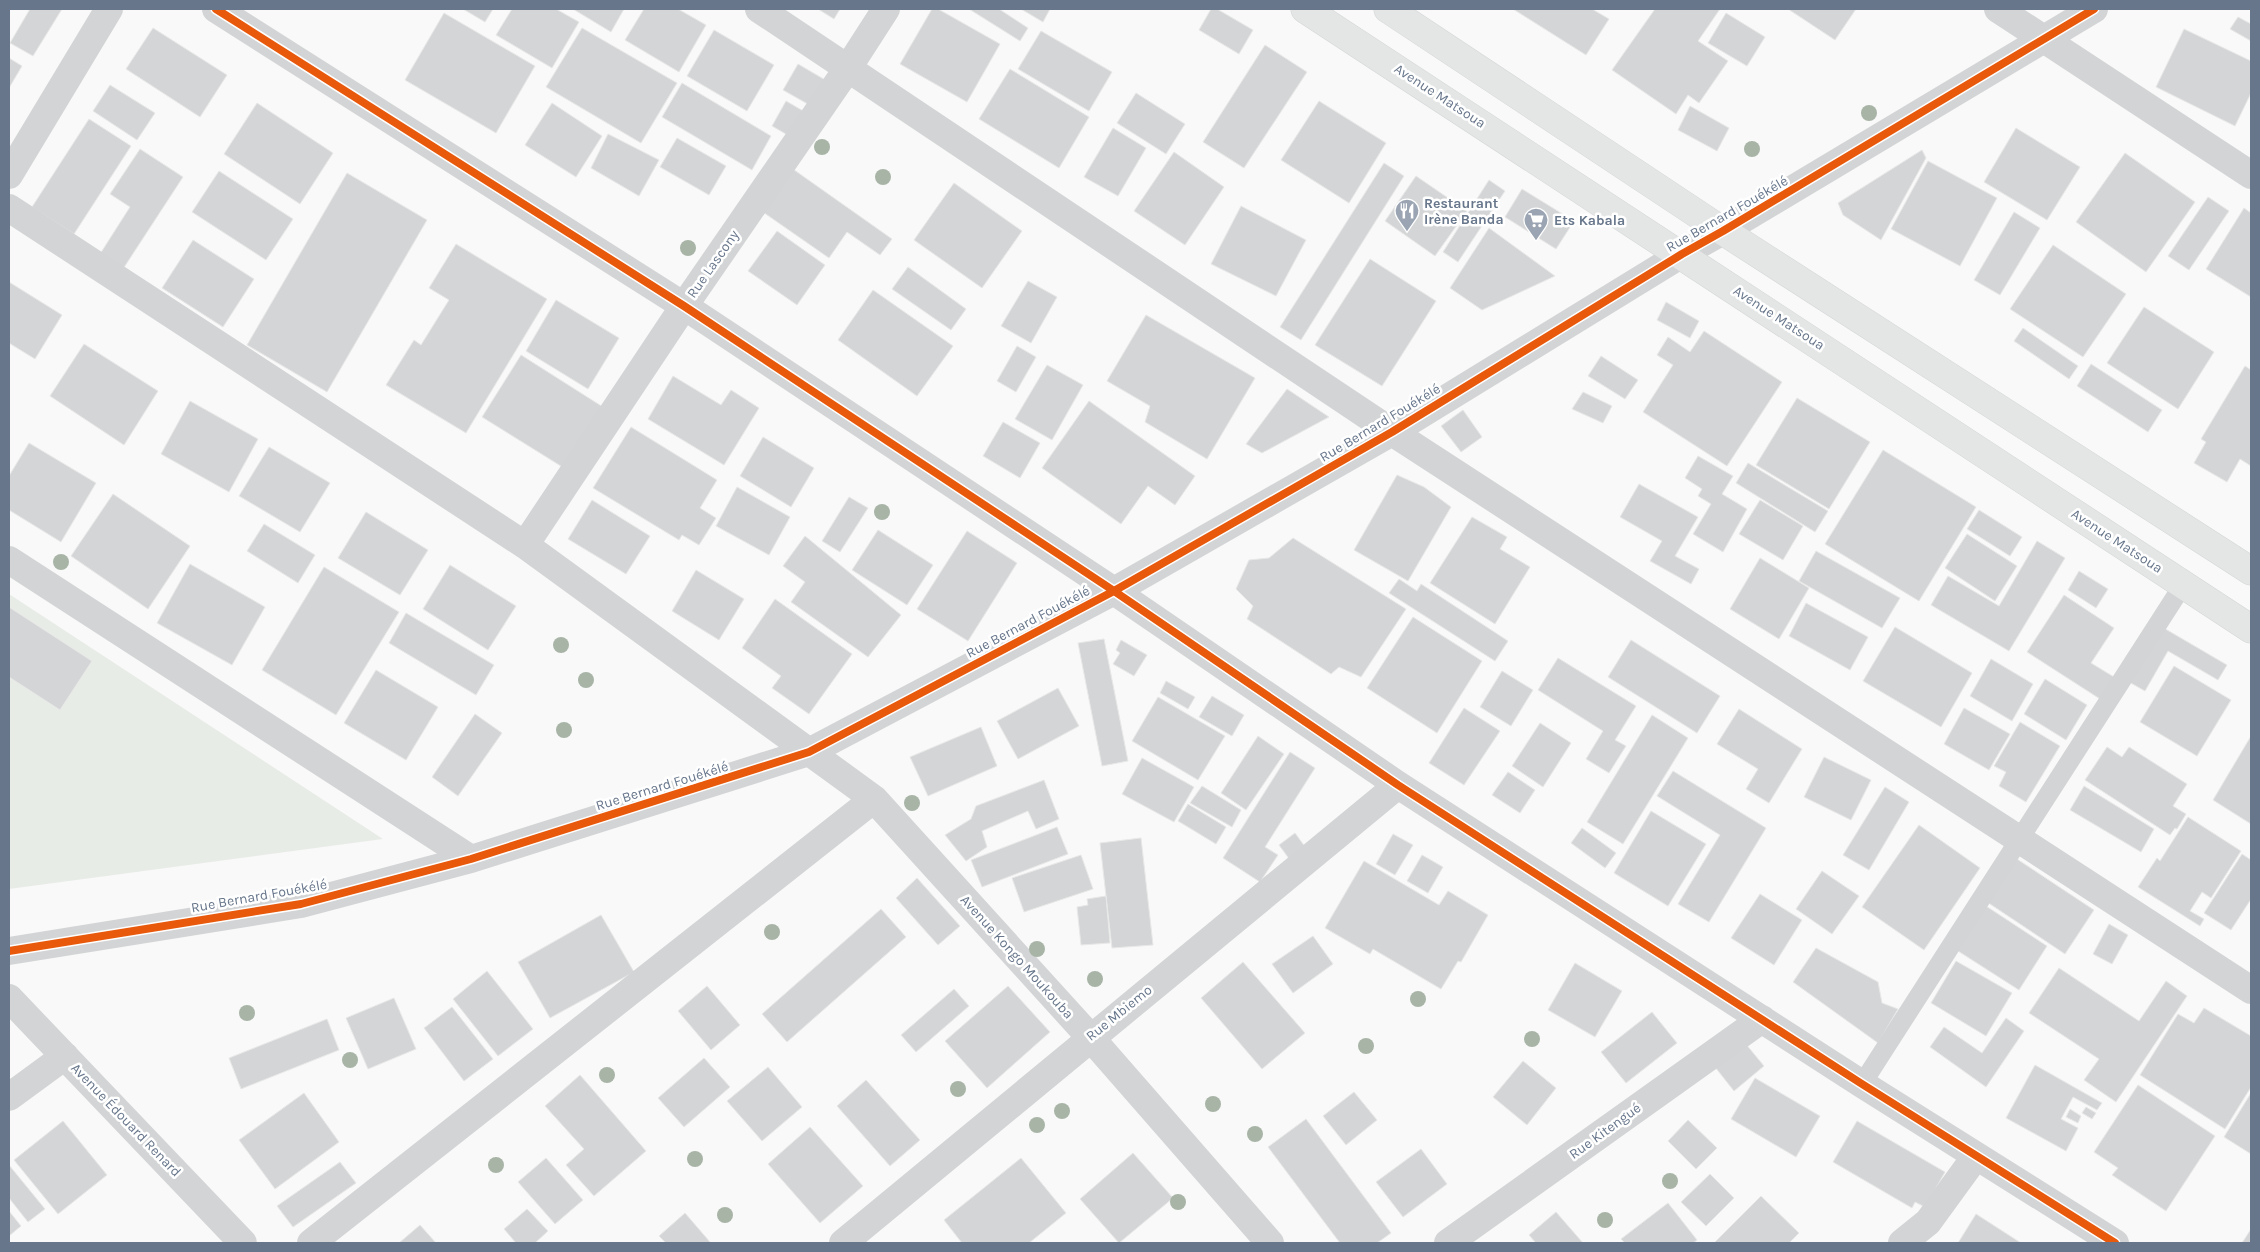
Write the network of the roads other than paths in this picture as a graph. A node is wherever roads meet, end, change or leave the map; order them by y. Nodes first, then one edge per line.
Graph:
1 (110, 9) edge
2 (216, 9) edge
3 (759, 9) edge
4 (886, 9) edge
5 (1305, 9) edge
6 (1388, 9) edge
7 (1998, 9) edge
8 (2094, 9) edge
9 (2045, 39) junction
10 (848, 68) junction
11 (9, 175) edge
12 (2251, 175) edge
13 (9, 208) edge
14 (1723, 231) junction
15 (1682, 254) junction
16 (684, 306) junction
17 (1392, 432) junction
18 (525, 545) junction
19 (9, 560) edge
20 (2251, 571) edge
21 (2183, 585) junction
22 (1114, 591) junction
23 (2251, 629) edge
24 (809, 752) junction
25 (1398, 785) junction
26 (874, 799) junction
27 (2019, 838) junction
28 (471, 859) junction
29 (9, 951) edge
30 (2251, 990) edge
31 (9, 998) edge
32 (1762, 1019) junction
33 (1090, 1037) junction
34 (65, 1056) junction
35 (1862, 1084) junction
36 (9, 1097) edge
37 (1976, 1156) junction
38 (243, 1243) edge
39 (311, 1243) edge
40 (842, 1243) edge
41 (1270, 1243) edge
42 (1448, 1243) edge
43 (1902, 1243) edge
44 (2115, 1243) edge

1 - 11 street
2 - 16 street
3 - 10 street
4 - 10 street, Rue Lascony
5 - 15 street, Avenue Matsoua
6 - 14 street
7 - 9 street
8 - 9 street, Rue Bernard Fouékélé
9 - 12 street
9 - 14 street, Rue Bernard Fouékélé
10 - 16 street, Rue Lascony
10 - 17 street
13 - 18 street, Avenue Kongo Moukouba
14 - 15 street, Rue Bernard Fouékélé
14 - 20 street
15 - 17 street, Rue Bernard Fouékélé
15 - 21 street, Avenue Matsoua
16 - 18 street, Rue Lascony
16 - 22 street
17 - 22 street, Rue Bernard Fouékélé
17 - 27 street
18 - 24 street, Avenue Kongo Moukouba
19 - 28 street
21 - 23 street, Avenue Matsoua
21 - 27 lane
22 - 24 street, Rue Bernard Fouékélé
22 - 25 street
24 - 26 street, Avenue Kongo Moukouba
24 - 28 street, Rue Bernard Fouékélé
25 - 32 street
25 - 33 street, Rue Mbiemo
26 - 33 street, Avenue Kongo Moukouba
26 - 39 street
27 - 30 street
27 - 35 lane
28 - 29 street, Rue Bernard Fouékélé
31 - 34 street, Avenue Édouard Renard
32 - 35 street
32 - 42 street, Rue Kitengué
33 - 40 street, Rue Mbiemo
33 - 41 street, Avenue Kongo Moukouba
34 - 36 street
34 - 38 street, Avenue Édouard Renard
35 - 37 street
37 - 43 street
37 - 44 street

